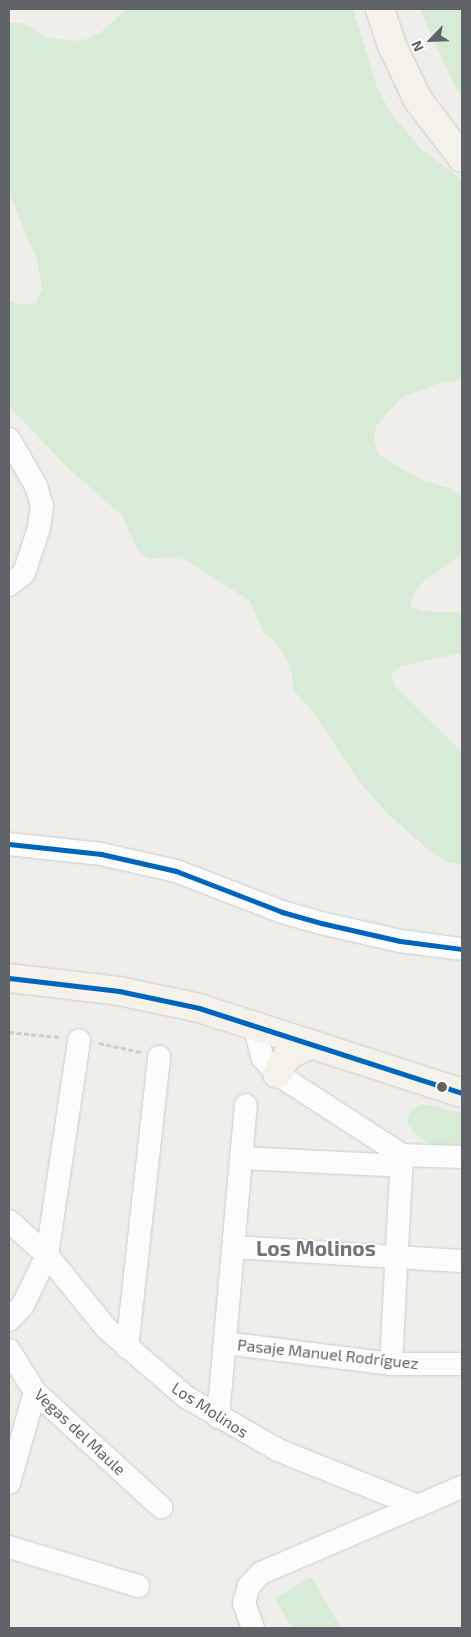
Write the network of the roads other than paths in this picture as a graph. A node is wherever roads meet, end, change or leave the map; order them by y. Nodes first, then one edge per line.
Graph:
1 (380, 9) edge
2 (462, 158) edge
3 (9, 439) edge
4 (16, 458) edge
5 (9, 585) edge
6 (9, 844) edge
7 (462, 949) edge
8 (9, 978) edge
9 (255, 1028) junction
10 (79, 1040) dead end
11 (312, 1044) junction
12 (159, 1057) dead end
13 (277, 1074) junction
14 (462, 1093) edge
15 (246, 1105) dead end
16 (462, 1157) edge
17 (241, 1158) junction
18 (402, 1160) junction
19 (9, 1221) edge
20 (233, 1247) junction
21 (47, 1255) junction
22 (398, 1259) junction
23 (462, 1261) edge
24 (9, 1320) edge
25 (225, 1344) junction
26 (127, 1348) junction
27 (9, 1350) edge
28 (391, 1364) junction
29 (462, 1364) edge
30 (35, 1392) junction
31 (218, 1418) junction
32 (9, 1483) edge
33 (462, 1487) edge
34 (418, 1506) junction
35 (161, 1507) dead end
36 (9, 1546) edge
37 (138, 1586) dead end
38 (254, 1628) edge

1 - 2 main road
3 - 4 street
4 - 5 street
6 - 7 street
8 - 9 main road
9 - 11 main road
9 - 13 street
10 - 21 street
11 - 13 main road
11 - 14 main road
12 - 26 street
13 - 18 street
15 - 17 street
16 - 18 street
17 - 18 street
17 - 20 street
18 - 22 street
19 - 21 street, Los Molinos
20 - 22 street
20 - 25 street
21 - 24 street
21 - 26 street, Los Molinos
22 - 23 street
22 - 28 street
25 - 28 street, Pasaje Manuel Rodríguez
25 - 31 street
26 - 31 street, Los Molinos
27 - 30 street, Vegas del Maule
28 - 29 street, Pasaje Manuel Rodríguez
30 - 32 street
30 - 35 street, Vegas del Maule
31 - 34 street, Los Molinos
33 - 34 street
34 - 38 street
36 - 37 street

